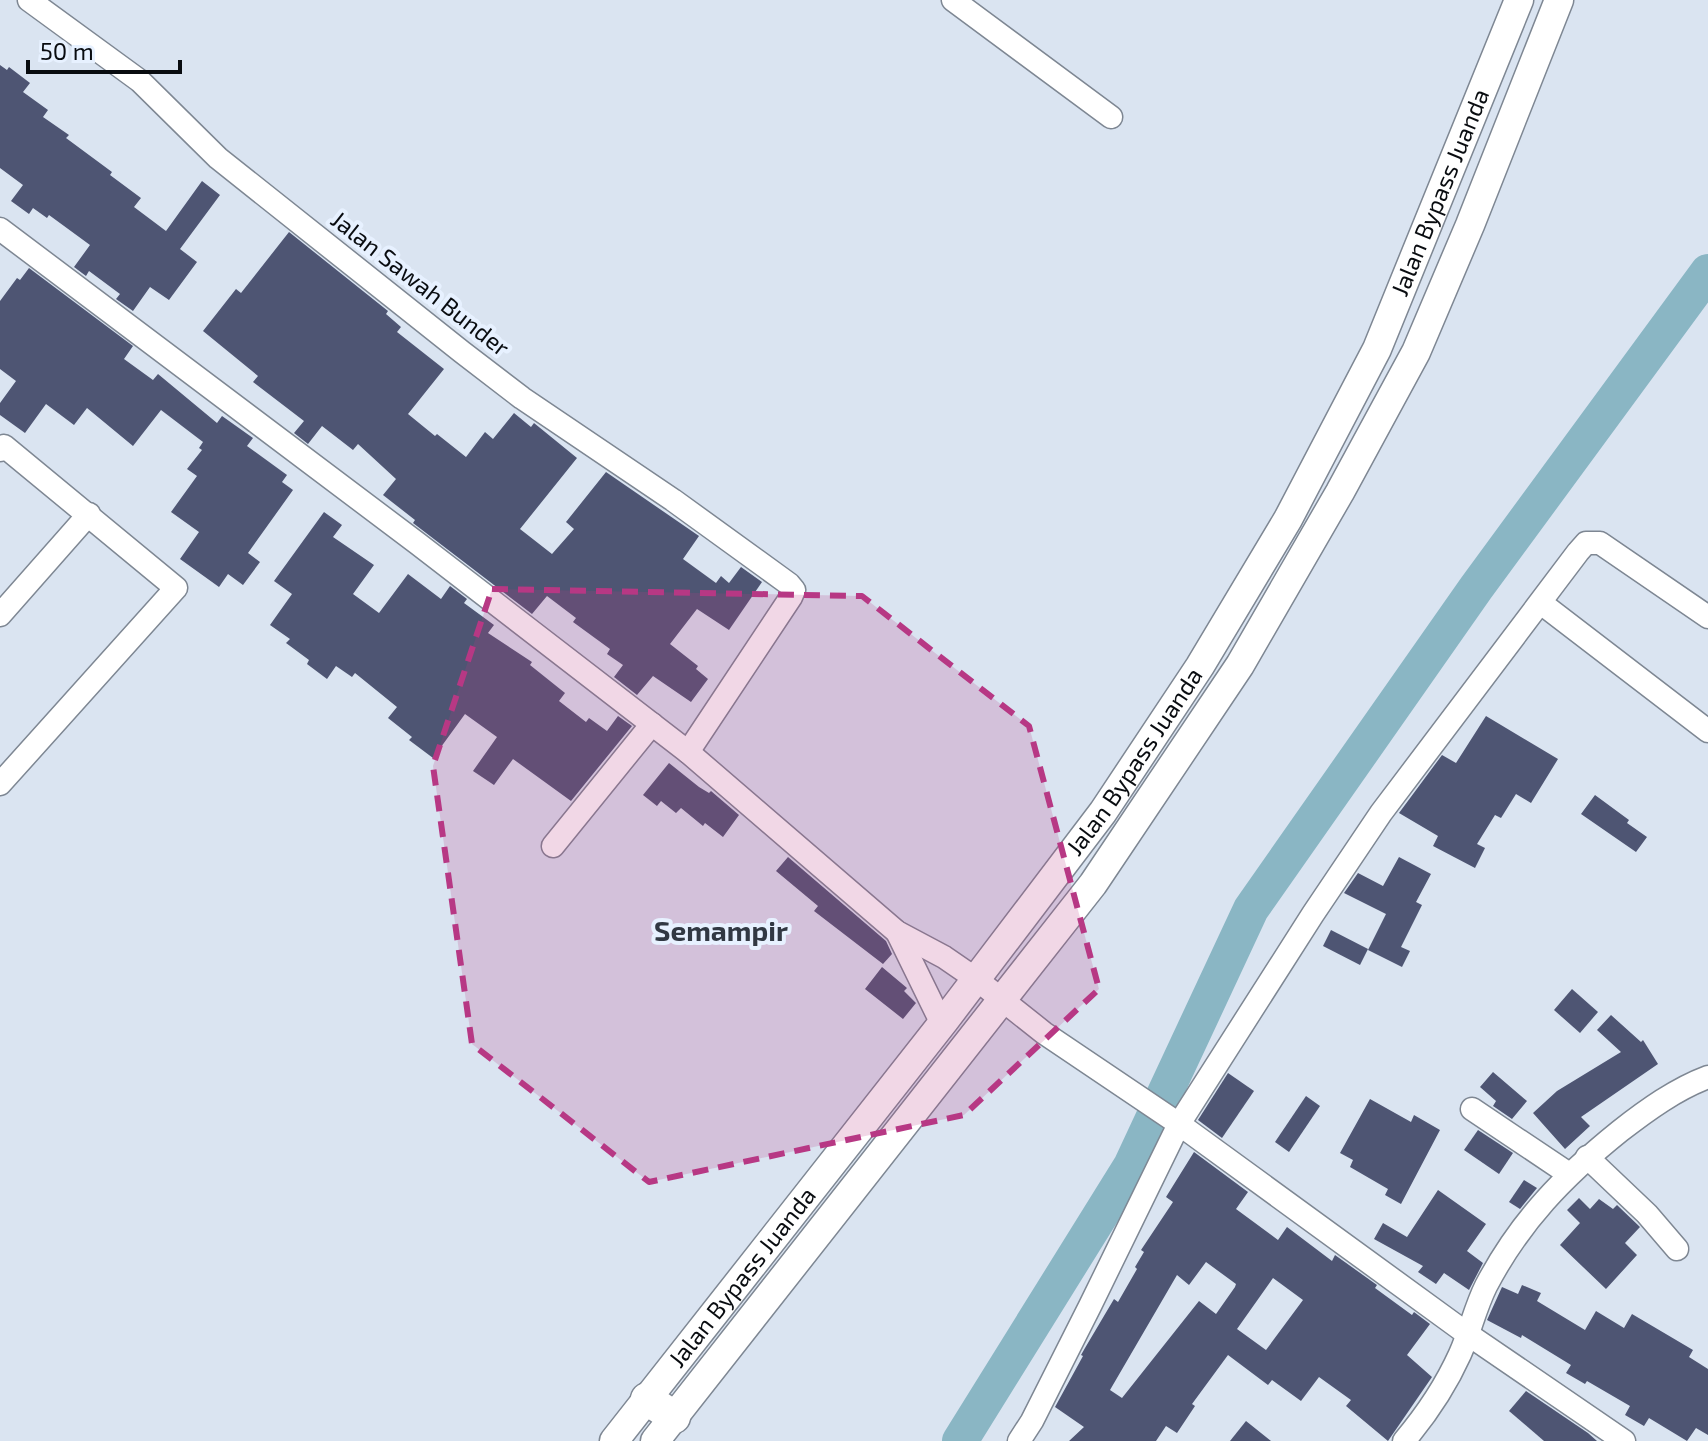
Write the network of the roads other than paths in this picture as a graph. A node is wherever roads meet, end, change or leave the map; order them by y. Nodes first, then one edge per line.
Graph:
1 (29, 0) edge
2 (953, 0) edge
3 (1519, 0) edge
4 (1559, 0) edge
5 (1111, 117) dead end
6 (3, 236) edge
7 (0, 450) edge
8 (89, 514) junction
9 (1261, 561) junction
10 (1291, 574) junction
11 (1541, 603) junction
12 (0, 615) edge
13 (1708, 617) edge
14 (652, 724) junction
15 (1708, 731) edge
16 (688, 752) junction
17 (0, 784) edge
18 (553, 846) dead end
19 (897, 932) junction
20 (976, 979) junction
21 (1002, 1002) junction
22 (942, 1024) junction
23 (1708, 1077) edge
24 (1472, 1109) dead end
25 (1175, 1121) junction
26 (1587, 1157) junction
27 (1569, 1174) junction
28 (1677, 1249) dead end
29 (1466, 1333) junction
30 (647, 1399) junction
31 (665, 1429) edge
32 (614, 1441) edge
33 (1019, 1441) edge
34 (1404, 1441) edge
35 (1624, 1441) edge

1 - 16 street, Jalan Sawah Bunder
2 - 5 street
3 - 9 main road, Jalan Bypass Juanda
4 - 10 main road, Jalan Bypass Juanda
6 - 14 street
7 - 8 street
8 - 12 street
8 - 17 street
9 - 10 main road
9 - 20 main road, Jalan Bypass Juanda
10 - 21 main road, Jalan Bypass Juanda
11 - 13 street
11 - 15 street
11 - 25 street
14 - 16 street
14 - 18 street
16 - 19 street
19 - 20 street
19 - 22 street
20 - 21 street
20 - 22 main road, Jalan Bypass Juanda
21 - 25 street
21 - 31 main road, Jalan Bypass Juanda
22 - 30 main road, Jalan Bypass Juanda
23 - 26 street
24 - 27 street
25 - 29 street
25 - 33 street
26 - 27 street
26 - 28 street
27 - 29 street
29 - 34 street
29 - 35 street
30 - 31 highway
30 - 32 main road, Jalan Bypass Juanda

